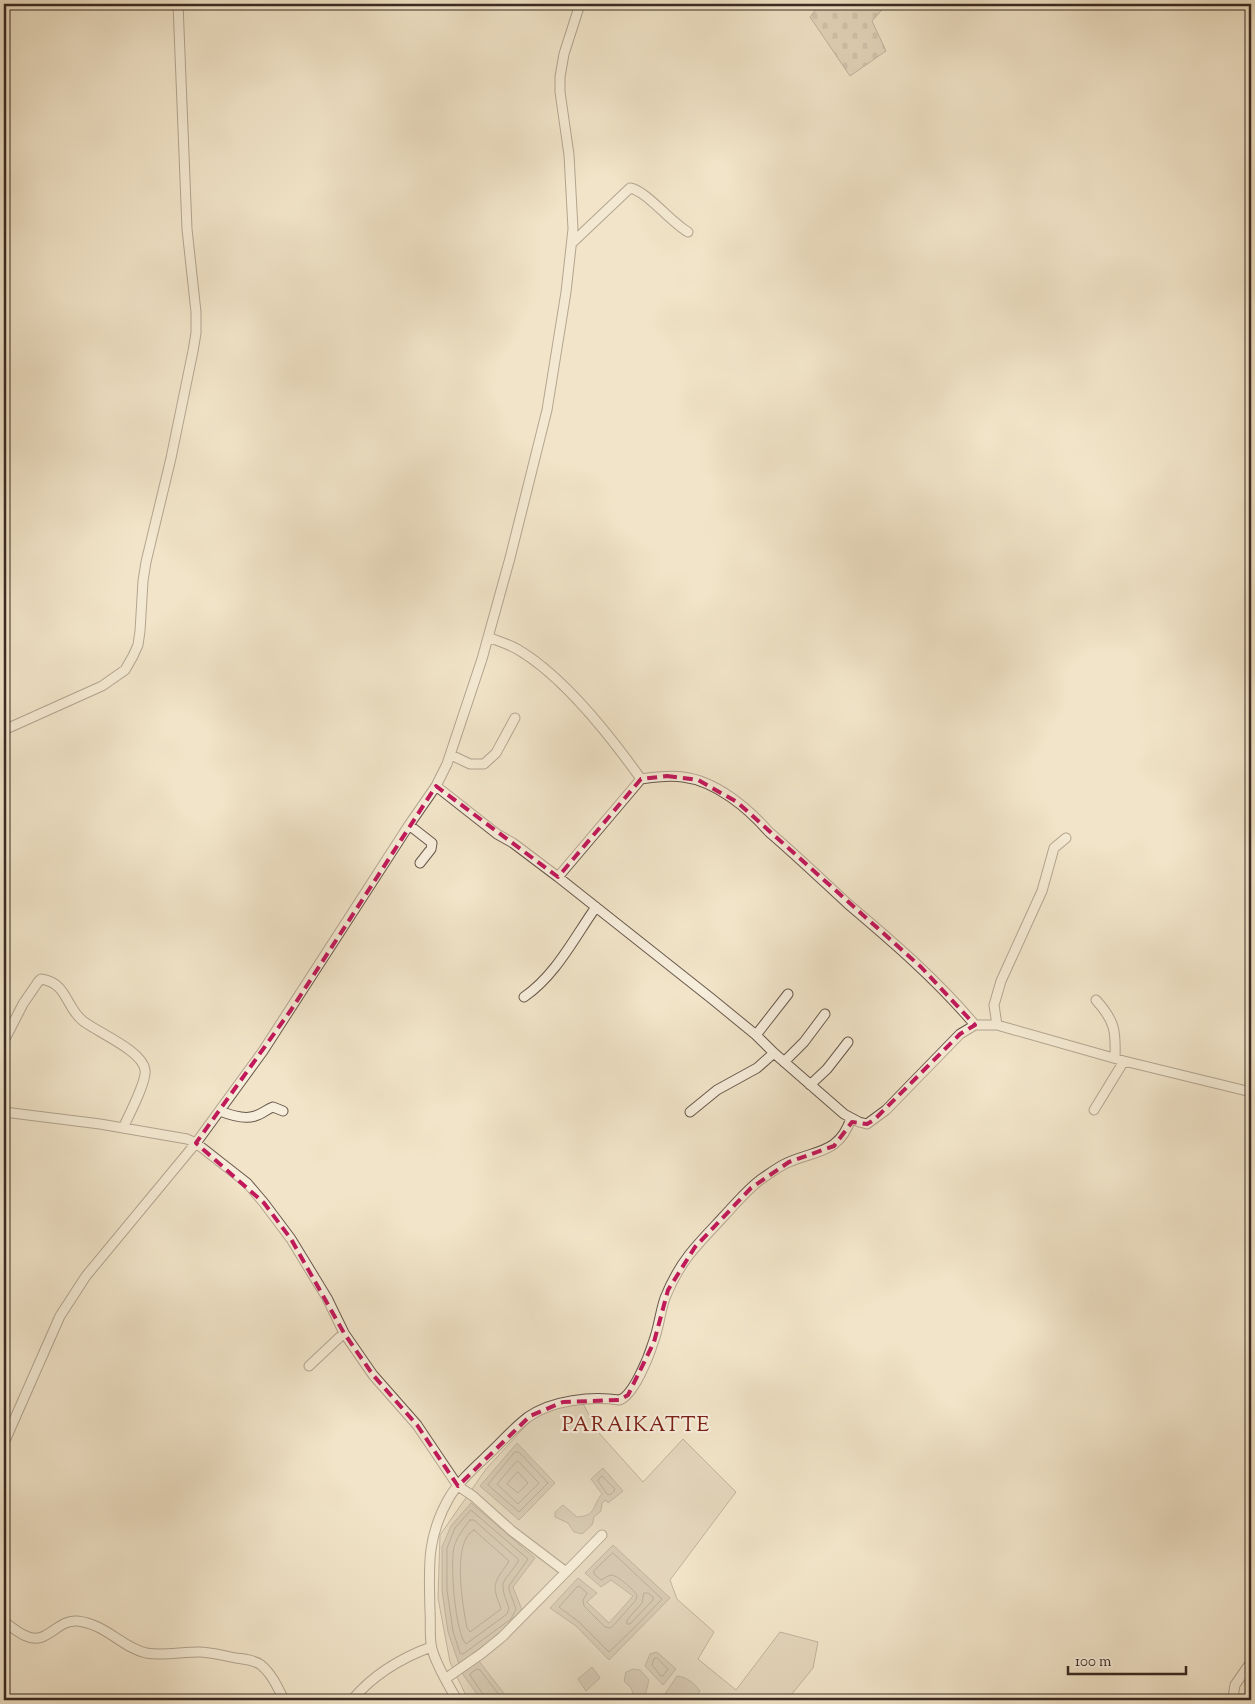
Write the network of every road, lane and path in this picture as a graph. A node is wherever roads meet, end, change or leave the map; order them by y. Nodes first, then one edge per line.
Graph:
1 (178, 4) edge
2 (580, 4) edge
3 (688, 232) dead end
4 (572, 244) junction
5 (488, 637) junction
6 (516, 718) dead end
7 (4, 730) edge
8 (451, 754) junction
9 (640, 779) junction
10 (436, 786) junction
11 (409, 825) junction
12 (1066, 838) dead end
13 (420, 862) dead end
14 (558, 877) junction
15 (596, 907) junction
16 (788, 994) dead end
17 (524, 997) dead end
18 (1096, 1000) dead end
19 (825, 1014) dead end
20 (975, 1025) junction
21 (997, 1025) junction
22 (756, 1035) junction
23 (4, 1041) edge
24 (848, 1042) dead end
25 (774, 1053) junction
26 (1115, 1058) junction
27 (1124, 1061) junction
28 (784, 1062) junction
29 (810, 1085) junction
30 (1251, 1092) edge
31 (1094, 1110) dead end
32 (220, 1111) junction
33 (283, 1111) dead end
34 (4, 1112) edge
35 (690, 1112) dead end
36 (851, 1118) junction
37 (123, 1128) junction
38 (196, 1143) junction
39 (344, 1333) junction
40 (309, 1366) dead end
41 (4, 1444) edge
42 (458, 1486) junction
43 (602, 1535) dead end
44 (566, 1572) junction
45 (4, 1622) edge
46 (431, 1647) junction
47 (1251, 1662) edge
48 (445, 1678) junction
49 (284, 1700) edge
50 (352, 1700) edge
51 (457, 1700) edge
52 (1234, 1700) edge

1 - 7 street
2 - 4 street
3 - 4 street
4 - 5 street
5 - 8 street
5 - 9 street
6 - 8 street
8 - 10 street
9 - 14 street
9 - 20 street
10 - 11 street
10 - 14 street
11 - 13 street
11 - 32 street
12 - 21 street
14 - 15 street
15 - 17 street
15 - 22 street
16 - 22 street
18 - 26 street
19 - 28 street
20 - 21 street
20 - 36 street
21 - 26 street
22 - 25 street
23 - 37 street
24 - 29 street
25 - 28 street
25 - 35 street
26 - 27 street
27 - 30 street
27 - 31 street
28 - 29 street
29 - 36 street
32 - 33 street
32 - 38 street
34 - 37 street
36 - 42 street
37 - 38 street
38 - 39 street
38 - 41 street
39 - 40 street
39 - 42 street
42 - 44 street
42 - 46 street
43 - 44 street
44 - 48 street
45 - 49 street
46 - 48 street
46 - 50 street
47 - 52 street
48 - 51 street

